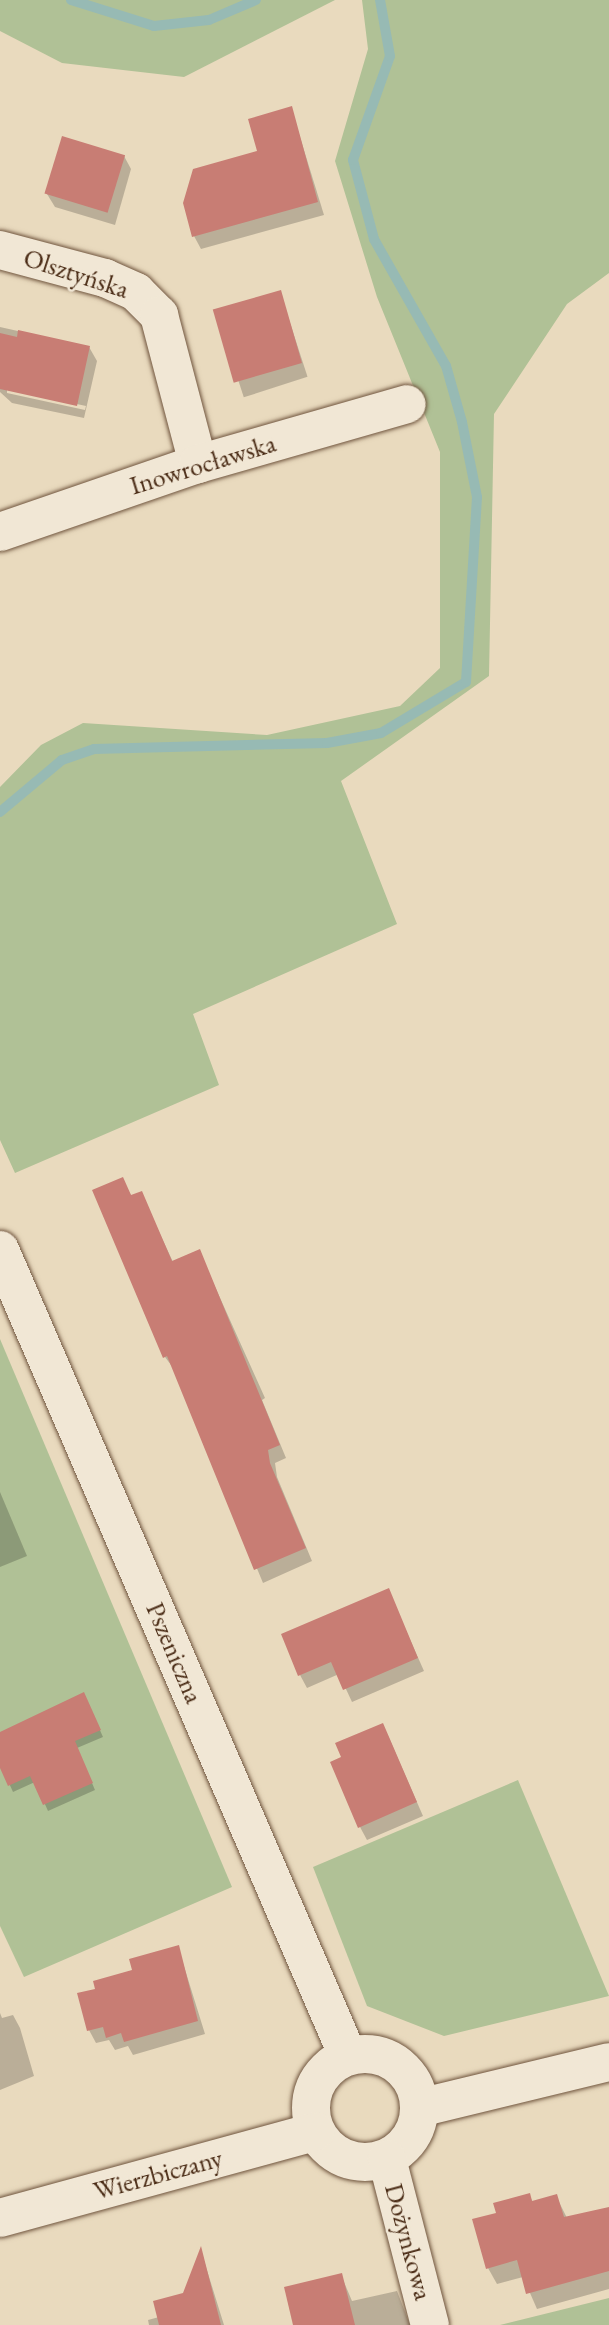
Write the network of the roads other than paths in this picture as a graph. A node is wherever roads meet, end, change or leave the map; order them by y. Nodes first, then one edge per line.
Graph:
1 (0, 250) edge
2 (407, 404) dead end
3 (198, 464) junction
4 (0, 532) edge
5 (0, 1250) edge
6 (348, 2056) junction
7 (609, 2062) edge
8 (419, 2108) junction
9 (316, 2132) junction
10 (387, 2158) junction
11 (0, 2217) edge
12 (430, 2325) edge

1 - 3 street, Olsztyńska
2 - 3 street, Inowrocławska
3 - 4 street, Inowrocławska
5 - 6 street, Pszeniczna
6 - 8 street
6 - 9 street
7 - 8 street
8 - 10 street
9 - 10 street
9 - 11 street, Wierzbiczany
10 - 12 street, Dożynkowa

